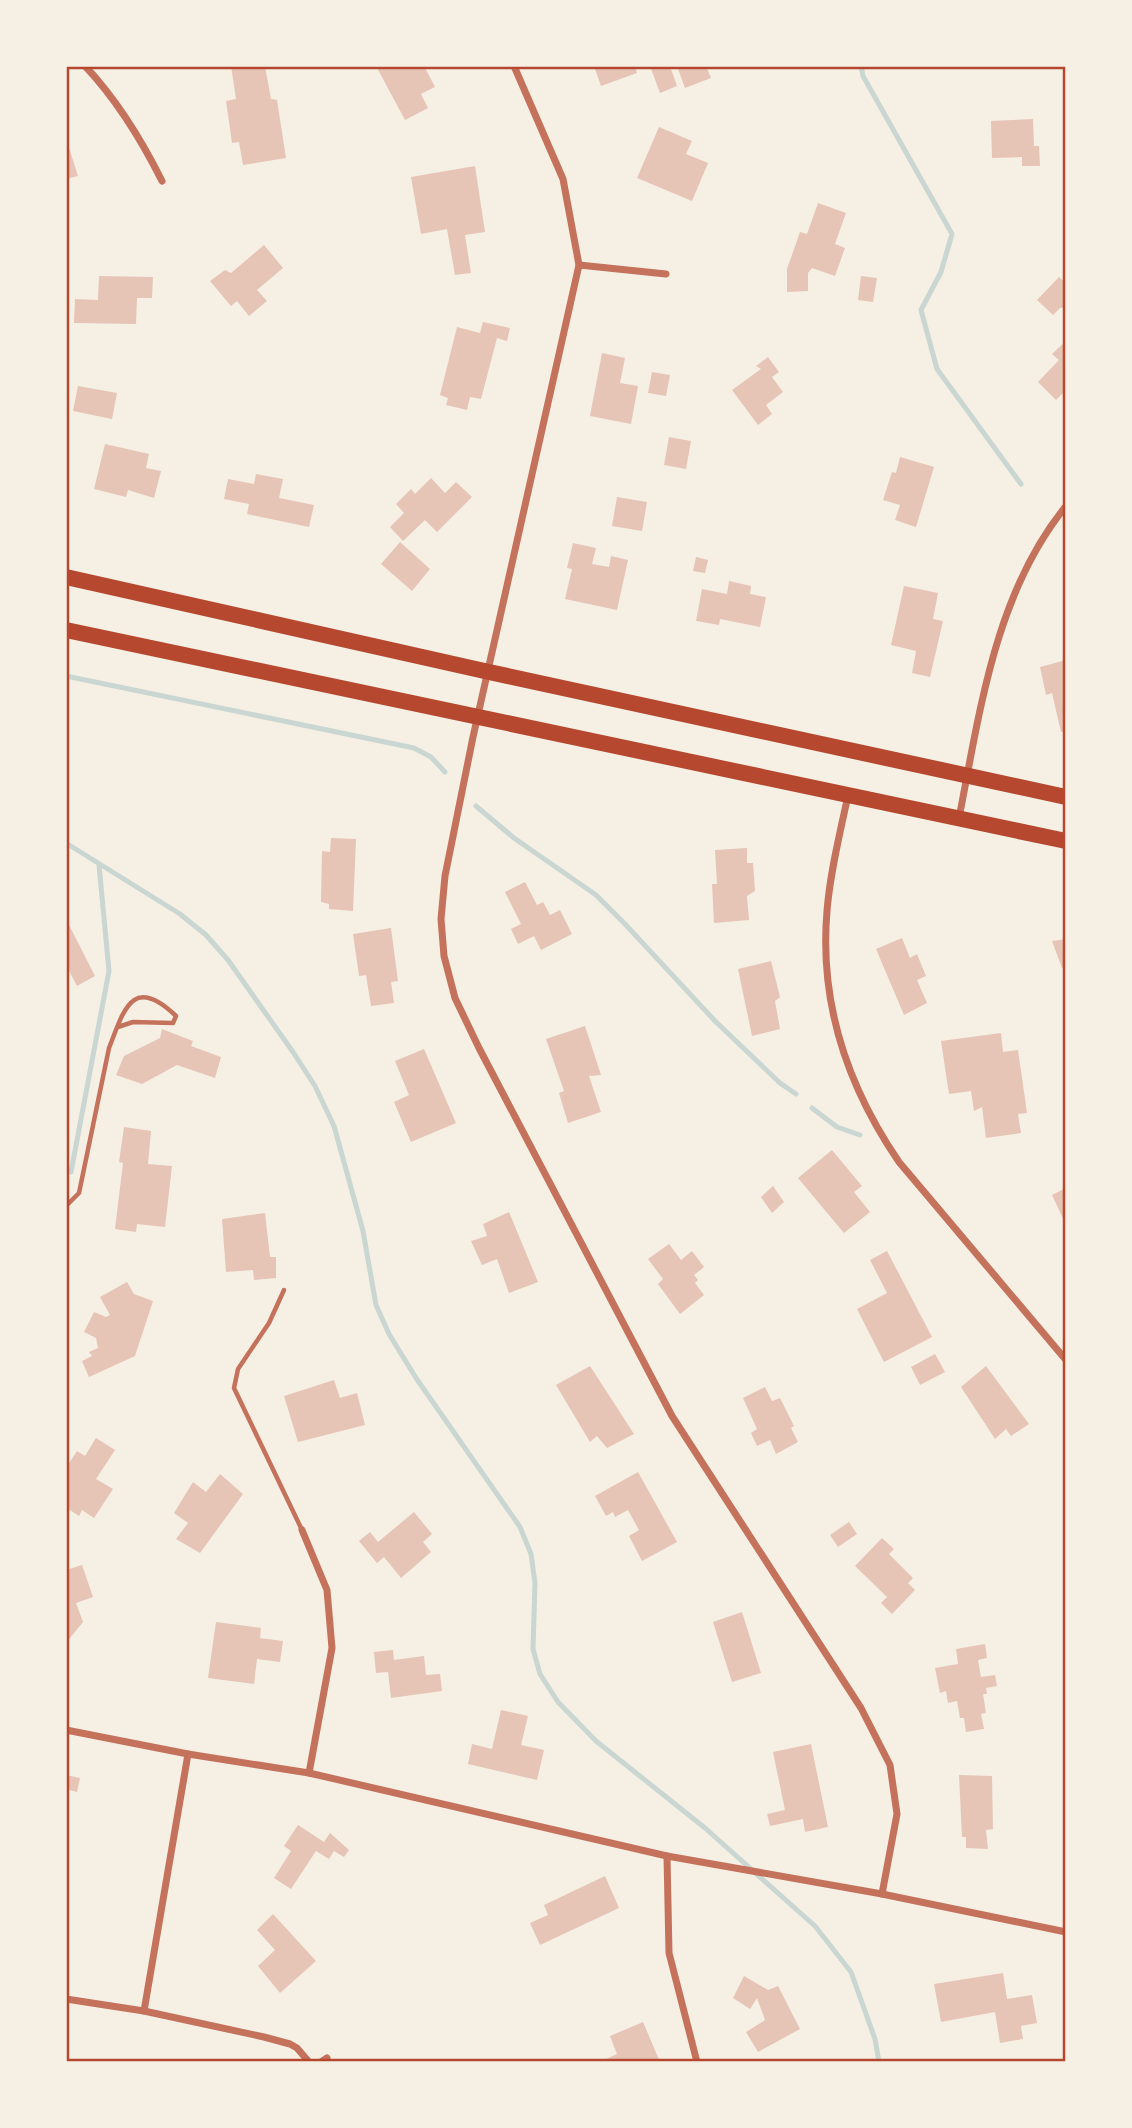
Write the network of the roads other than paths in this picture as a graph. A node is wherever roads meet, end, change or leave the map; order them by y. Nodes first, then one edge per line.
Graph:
1 (85, 66) edge
2 (514, 66) edge
3 (162, 181) dead end
4 (579, 265) junction
5 (666, 274) dead end
6 (1066, 506) edge
7 (66, 577) edge
8 (66, 630) edge
9 (489, 672) junction
10 (478, 715) junction
11 (967, 777) junction
12 (848, 795) junction
13 (1066, 797) edge
14 (959, 818) junction
15 (1066, 841) edge
16 (118, 1027) junction
17 (66, 1206) edge
18 (284, 1290) dead end
19 (1066, 1360) edge
20 (302, 1530) joint
21 (66, 1730) edge
22 (188, 1755) junction
23 (309, 1773) junction
24 (667, 1856) junction
25 (882, 1894) junction
26 (1066, 1932) edge
27 (66, 1999) edge
28 (144, 2011) junction
29 (309, 2062) edge
30 (696, 2062) edge

1 - 3 street
2 - 4 street
4 - 5 street
4 - 9 street
6 - 11 street
7 - 9 main road
8 - 10 main road
9 - 10 street
9 - 11 main road
10 - 12 main road
10 - 25 street
11 - 13 main road
11 - 14 street
12 - 14 main road
12 - 19 street
14 - 15 main road
16 - 16 lane
16 - 17 lane
18 - 20 lane
20 - 23 street
21 - 22 street
22 - 23 street
22 - 28 street
23 - 24 street
24 - 25 street
24 - 30 street
25 - 26 street
27 - 28 street
28 - 29 street

